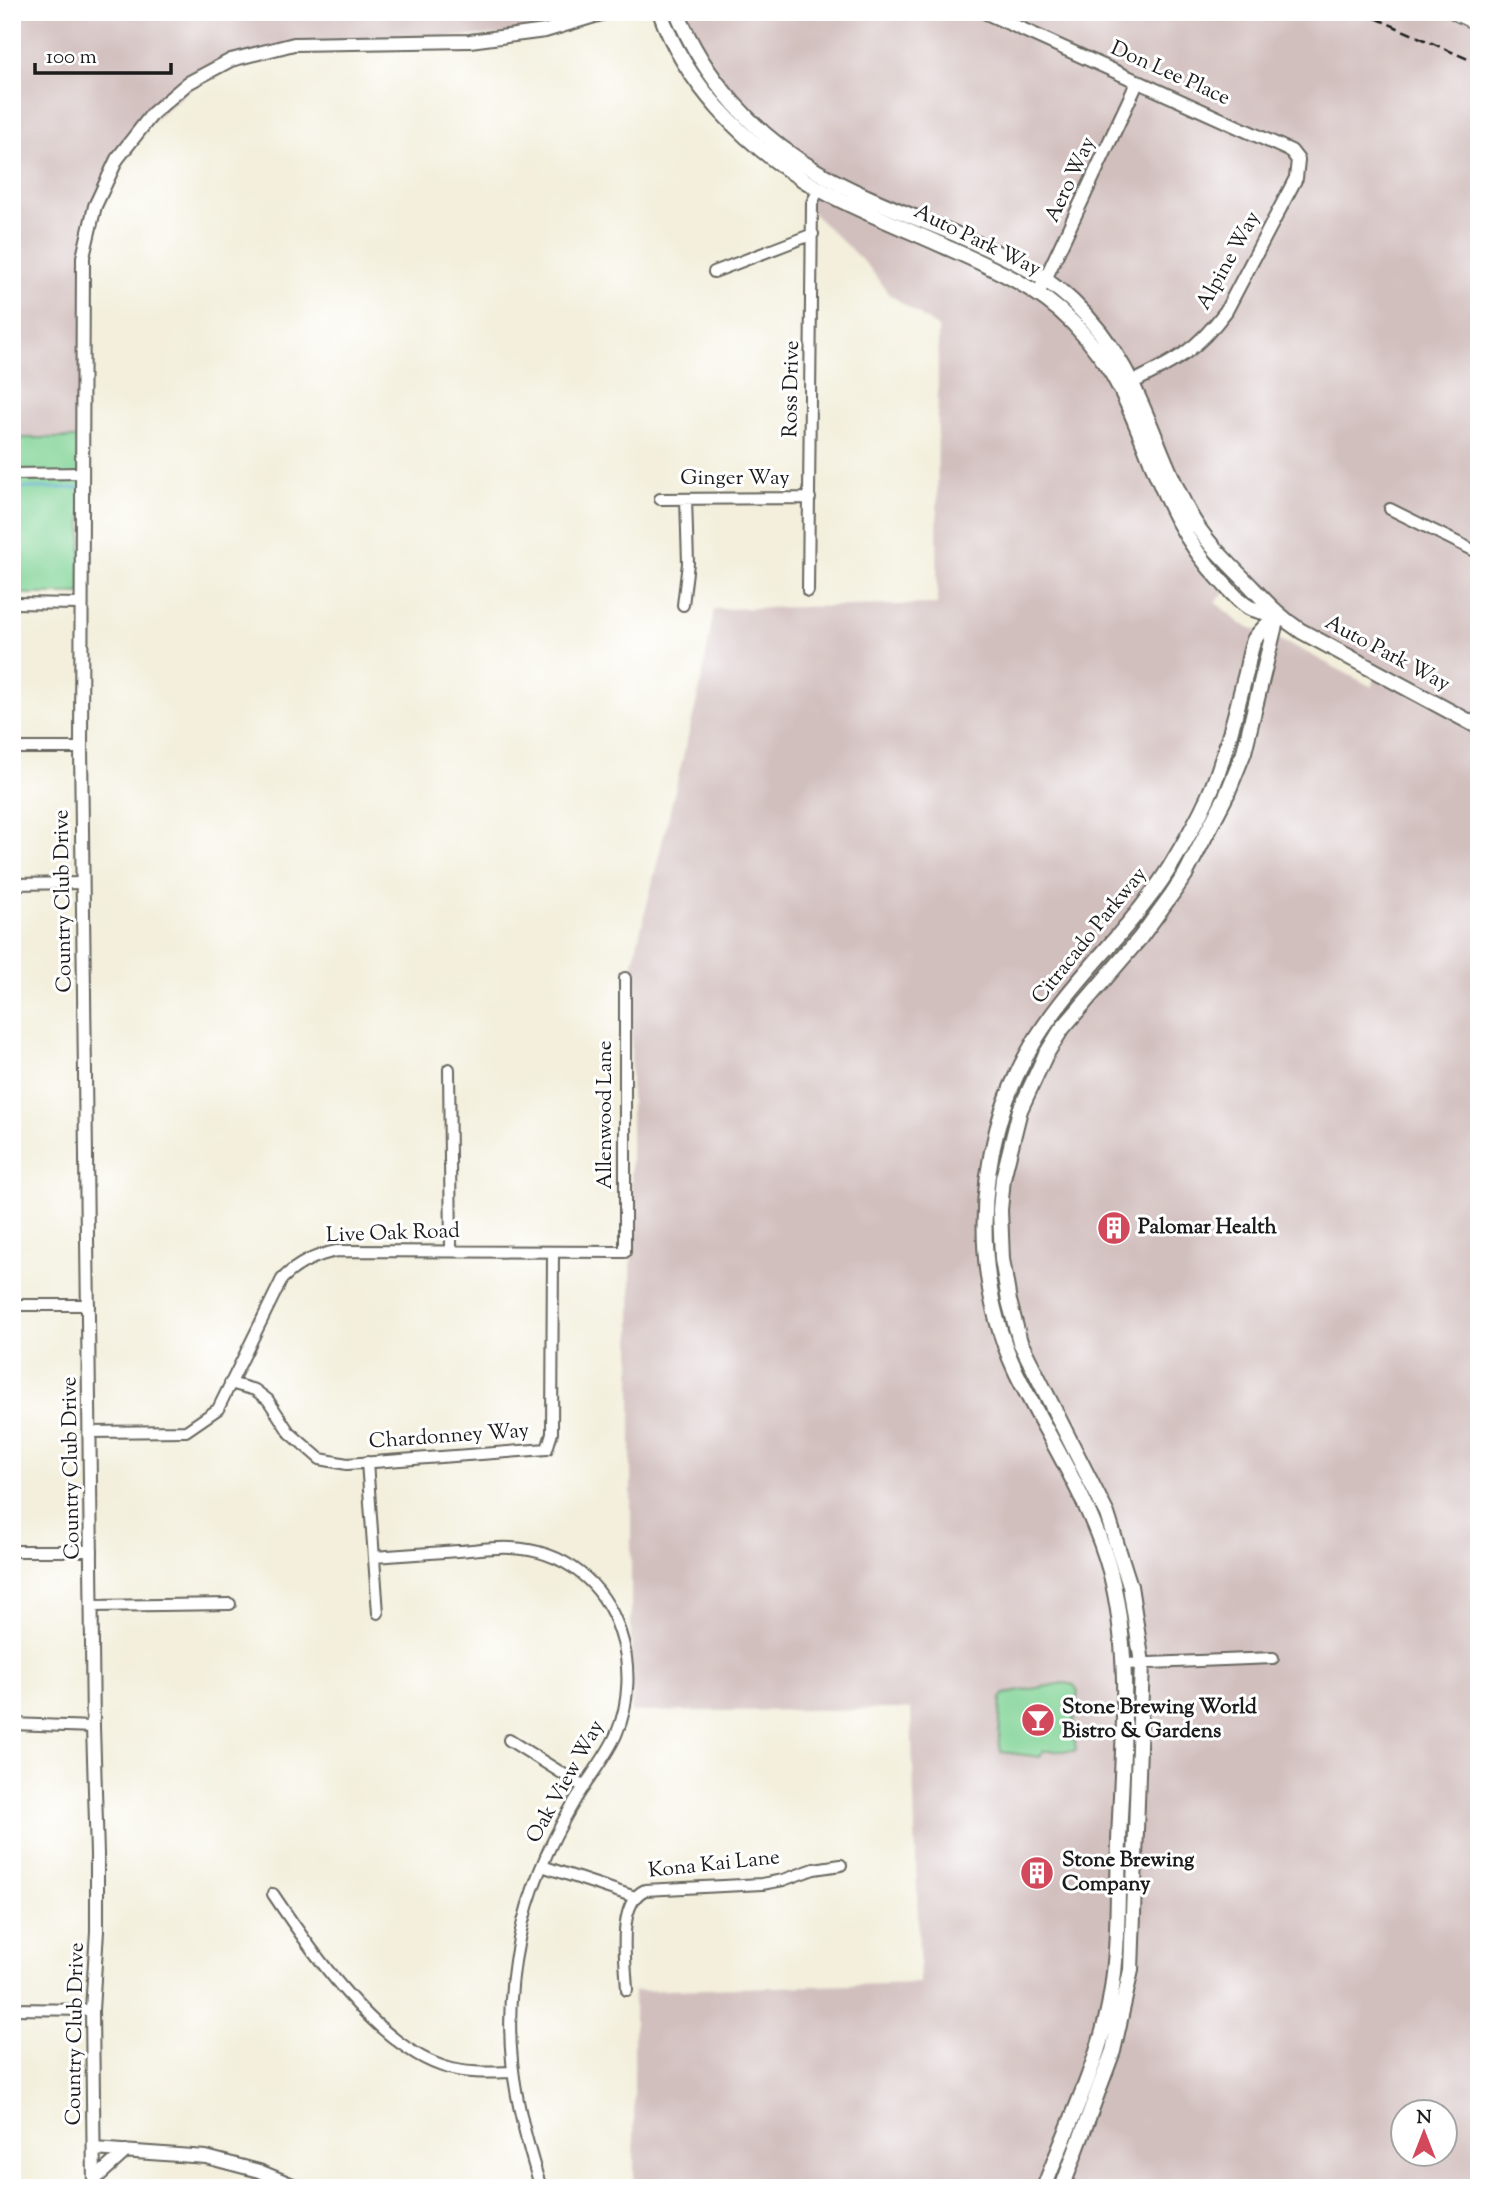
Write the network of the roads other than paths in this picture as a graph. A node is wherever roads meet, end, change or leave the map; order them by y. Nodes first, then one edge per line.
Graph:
1 (608, 12) edge
2 (660, 12) edge
3 (677, 12) edge
4 (984, 12) edge
5 (1456, 12) edge
6 (1479, 23) edge
7 (1139, 81) junction
8 (1298, 160) joint
9 (819, 189) junction
10 (813, 233) junction
11 (714, 272) dead end
12 (1045, 280) junction
13 (1037, 294) junction
14 (1133, 383) junction
15 (82, 473) junction
16 (12, 474) edge
17 (810, 498) junction
18 (660, 499) dead end
19 (686, 499) junction
20 (1390, 509) dead end
21 (1479, 553) edge
22 (808, 591) dead end
23 (12, 603) edge
24 (80, 604) junction
25 (682, 605) dead end
26 (1277, 615) junction
27 (1479, 727) edge
28 (12, 748) edge
29 (80, 748) junction
30 (82, 883) junction
31 (12, 884) edge
32 (625, 978) dead end
33 (449, 1069) dead end
34 (451, 1250) junction
35 (553, 1251) junction
36 (625, 1251) joint
37 (12, 1305) edge
38 (89, 1305) junction
39 (230, 1382) junction
40 (89, 1432) junction
41 (367, 1462) junction
42 (12, 1551) edge
43 (92, 1551) junction
44 (374, 1557) junction
45 (230, 1604) dead end
46 (92, 1606) junction
47 (377, 1613) dead end
48 (1273, 1658) dead end
49 (1142, 1663) junction
50 (1125, 1664) junction
51 (12, 1724) edge
52 (93, 1727) junction
53 (509, 1740) dead end
54 (584, 1787) junction
55 (841, 1865) dead end
56 (542, 1866) junction
57 (273, 1894) dead end
58 (635, 1897) junction
59 (627, 1990) dead end
60 (12, 2009) edge
61 (92, 2010) junction
62 (511, 2072) junction
63 (94, 2150) junction
64 (126, 2151) junction
65 (1052, 2168) junction
66 (1064, 2181) edge
67 (94, 2184) edge
68 (300, 2188) edge
69 (541, 2188) edge
70 (1044, 2188) edge

1 - 15 street, Country Club Drive
2 - 9 main road, Auto Park Way
3 - 12 main road, Auto Park Way
4 - 7 street, Don Lee Place
5 - 6 main road
7 - 8 street, Don Lee Place
7 - 12 street, Aero Way
8 - 14 street, Alpine Way
9 - 10 street, Ross Drive
9 - 13 main road, Auto Park Way
10 - 11 street
10 - 17 street, Ross Drive
12 - 13 street, Aero Way
12 - 14 main road, Auto Park Way
13 - 26 main road, Auto Park Way
14 - 26 main road, Auto Park Way
15 - 16 street
15 - 24 street, Country Club Drive
17 - 19 street, Ginger Way
17 - 22 street, Ross Drive
18 - 19 street, Ginger Way
19 - 25 street
20 - 21 street
23 - 24 street
24 - 29 street, Country Club Drive
26 - 27 main road, Auto Park Way
26 - 49 main road, Citracado Parkway
26 - 50 main road, Citracado Parkway
28 - 29 street
29 - 30 street, Country Club Drive
30 - 31 street
30 - 38 street, Country Club Drive
32 - 36 street, Allenwood Lane
33 - 34 street
34 - 35 street, Live Oak Road
34 - 39 street, Live Oak Road
35 - 36 street, Live Oak Road
35 - 41 street, Chardonney Way
37 - 38 street
38 - 40 street, Country Club Drive
39 - 40 street, Live Oak Road
39 - 41 street, Chardonney Way
40 - 43 street, Country Club Drive
41 - 44 street
42 - 43 street
43 - 46 street, Country Club Drive
44 - 47 street
44 - 54 street, Oak View Way
45 - 46 street
46 - 52 street, Country Club Drive
48 - 49 street
49 - 50 street
49 - 66 main road, Citracado Parkway
50 - 65 main road, Citracado Parkway
51 - 52 street
52 - 61 street, Country Club Drive
53 - 54 street
54 - 56 street, Oak View Way
55 - 58 street, Kona Kai Lane
56 - 58 street, Kona Kai Lane
56 - 62 street, Oak View Way
57 - 62 street
58 - 59 street, Kona Kai Lane
60 - 61 street
61 - 63 street, Country Club Drive
62 - 69 street, Oak View Way
63 - 64 street
63 - 67 street, Country Club Drive
64 - 67 street
64 - 68 street
65 - 66 main road
65 - 70 main road, Citracado Parkway

